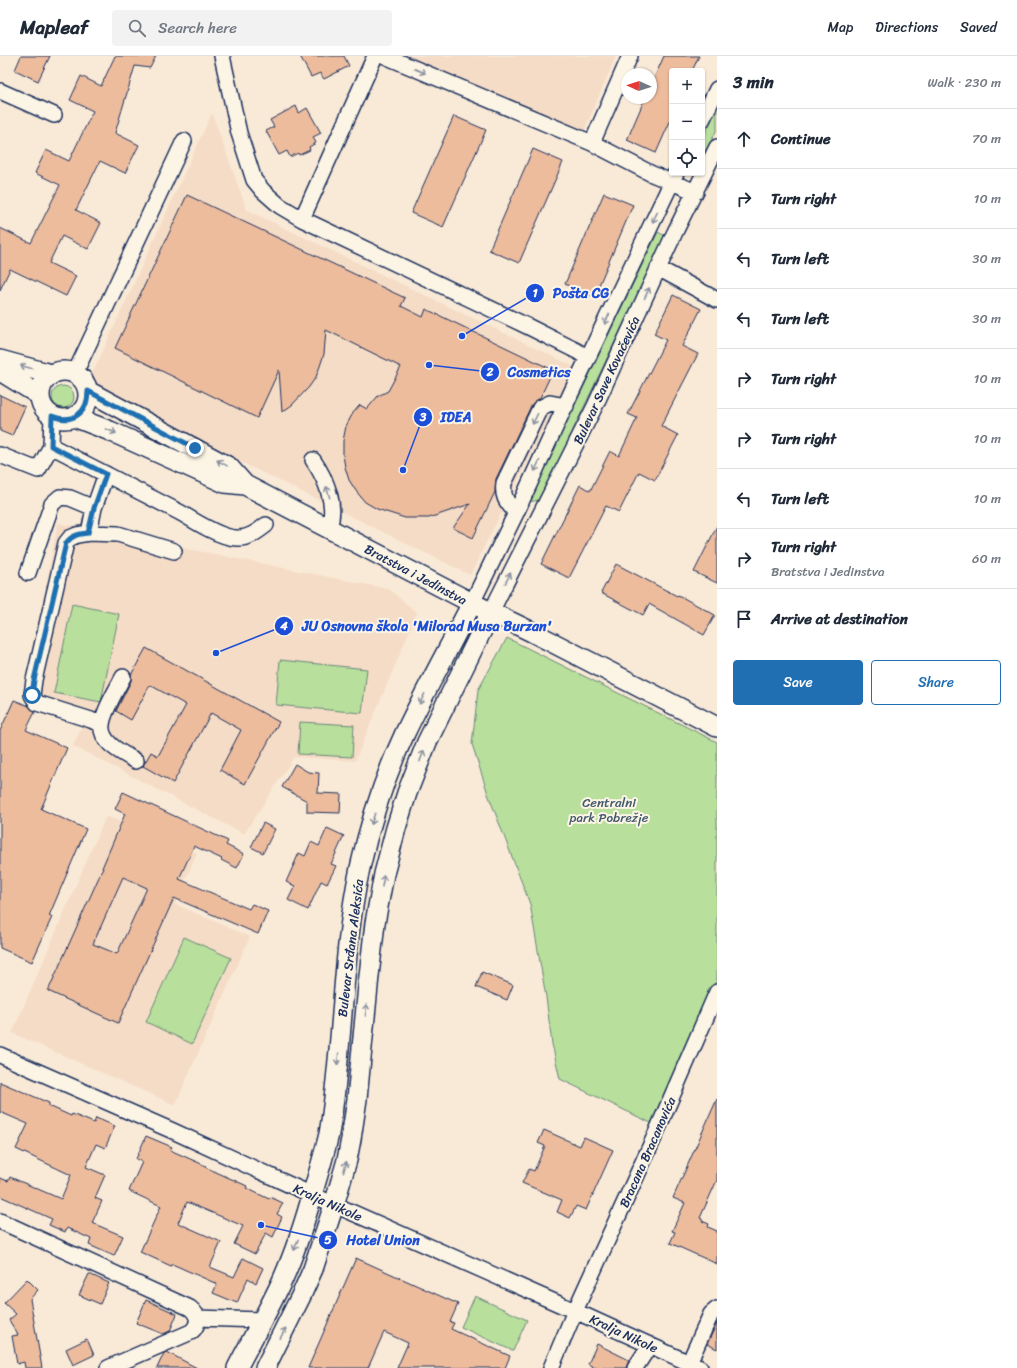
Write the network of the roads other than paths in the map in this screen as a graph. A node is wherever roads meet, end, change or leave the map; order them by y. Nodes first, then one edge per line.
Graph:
1 (222, 56) edge
2 (375, 56) edge
3 (385, 56) edge
4 (630, 56) edge
5 (717, 89) edge
6 (0, 91) edge
7 (705, 114) edge
8 (54, 115) dead end
9 (184, 141) dead end
10 (592, 143) junction
11 (717, 146) edge
12 (674, 177) edge
13 (696, 192) junction
14 (302, 220) junction
15 (658, 268) junction
16 (717, 300) edge
17 (588, 358) junction
18 (0, 360) edge
19 (0, 371) edge
20 (75, 373) junction
21 (51, 374) junction
22 (88, 391) junction
23 (39, 395) junction
24 (566, 406) junction
25 (52, 416) junction
26 (74, 417) junction
27 (51, 446) junction
28 (0, 455) edge
29 (313, 460) dead end
30 (106, 474) junction
31 (249, 487) junction
32 (94, 508) junction
33 (516, 513) junction
34 (266, 525) dead end
35 (329, 527) junction
36 (88, 533) junction
37 (174, 551) dead end
38 (28, 573) dead end
39 (472, 602) junction
40 (491, 612) junction
41 (123, 677) dead end
42 (102, 725) junction
43 (717, 727) edge
44 (136, 761) dead end
45 (717, 992) edge
46 (0, 1055) edge
47 (312, 1195) junction
48 (334, 1205) junction
49 (0, 1221) edge
50 (717, 1309) edge
51 (575, 1311) junction
52 (194, 1313) junction
53 (262, 1320) junction
54 (650, 1345) junction
55 (694, 1365) edge
56 (108, 1368) edge
57 (237, 1368) edge
58 (264, 1368) edge
59 (551, 1368) edge
60 (635, 1368) edge

1 - 14 street
2 - 14 street
3 -> 10 street
4 - 10 street
5 - 7 street
6 - 8 street
9 - 20 street
10 - 12 street
11 - 13 street, Bulevar Save Kovačevića
12 - 13 street
12 -> 17 street, Bulevar Save Kovačevića
13 - 15 street, Bulevar Save Kovačevića
14 - 17 street
15 - 16 street
40 -> 15 street, Bulevar Save Kovačevića
17 - 24 street, Bulevar Save Kovačevića
21 -> 18 main road
19 - 23 main road
20 - 21 main road
20 - 22 main road
21 - 23 main road
22 - 26 main road
31 -> 22 main road, Bratstva i Jedinstva
23 - 25 main road
24 -> 33 street, Bulevar Save Kovačevića
24 -> 33 street
25 - 26 main road
25 - 27 street
26 -> 31 main road, Bratstva i Jedinstva
27 - 28 street
27 - 30 street
35 -> 29 street
30 - 32 street
30 - 34 street
31 - 35 main road, Bratstva i Jedinstva
32 - 36 street
32 - 38 street
33 - 39 street, Bulevar Save Kovačevića
35 - 39 main road, Bratstva i Jedinstva
36 - 37 street
36 - 42 street
39 - 40 main road, Bratstva i Jedinstva
39 -> 47 main road, Bulevar Srđana Aleksića
40 - 43 main road, Bratstva i Jedinstva
48 -> 40 main road, Bulevar Srđana Aleksića
41 - 42 street
42 - 44 street
45 - 51 street, Bracana Bracanovića
46 - 47 street, Kralja Nikole
47 - 48 street, Kralja Nikole
47 -> 53 main road, Bulevar Srđana Aleksića
48 - 51 street, Kralja Nikole
58 -> 48 main road, Bulevar Srđana Aleksića
49 - 52 street
50 - 55 street
51 - 54 street, Kralja Nikole
51 - 59 street, Bracana Bracanovića
52 - 53 street
52 - 56 street
53 - 57 main road, Bulevar Srđana Aleksića
54 - 55 street, Kralja Nikole
54 - 60 street

